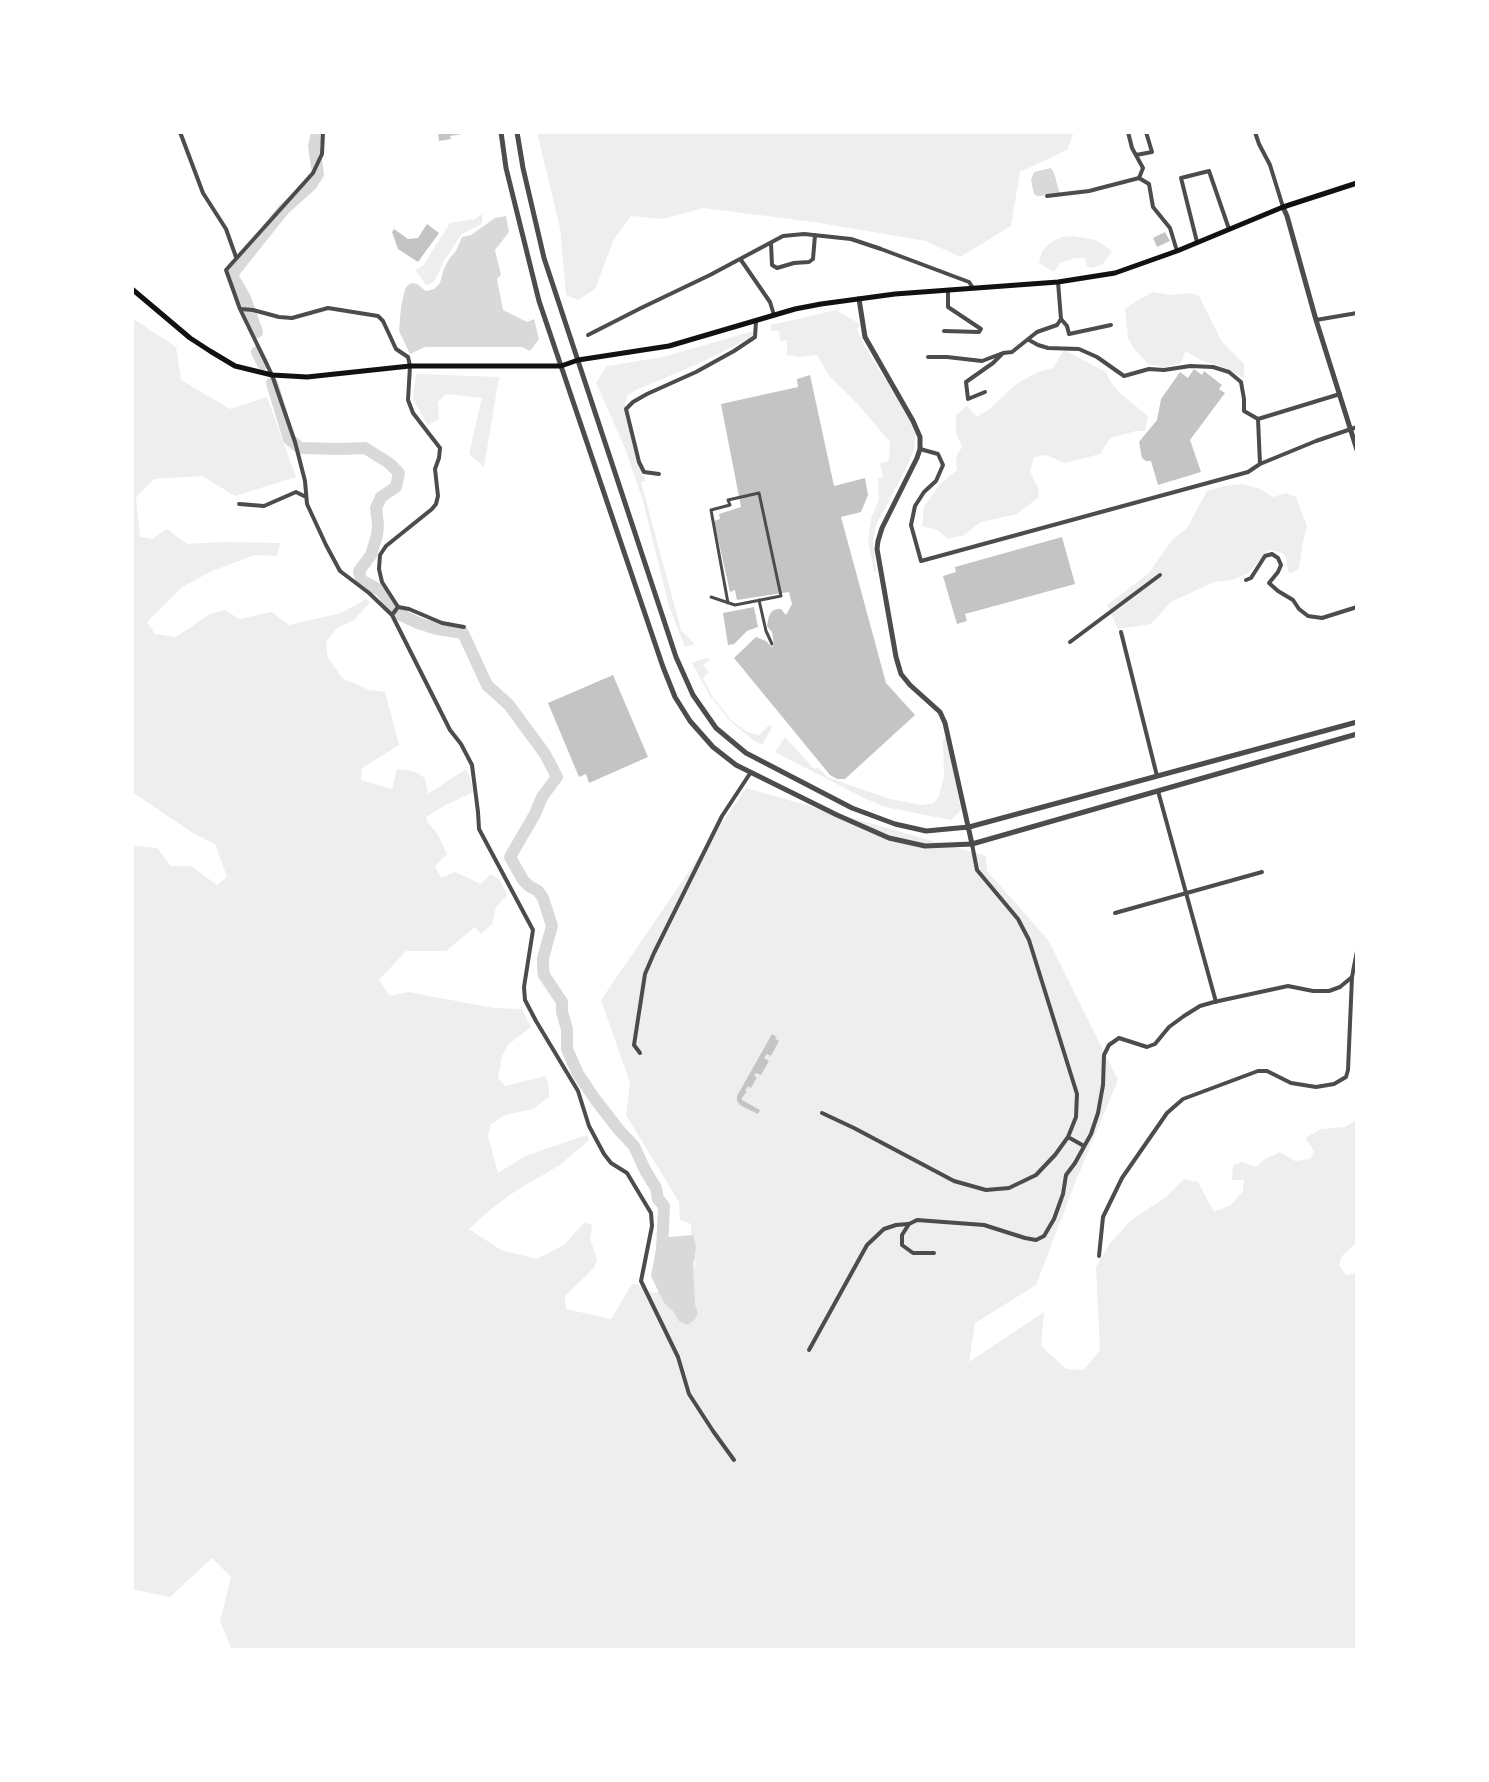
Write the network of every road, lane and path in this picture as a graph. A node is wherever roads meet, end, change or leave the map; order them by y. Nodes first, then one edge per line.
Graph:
1 (180, 132) edge
2 (323, 132) edge
3 (501, 132) edge
4 (517, 132) edge
5 (1128, 132) edge
6 (1146, 132) edge
7 (1255, 132) edge
8 (1136, 155) junction
9 (1139, 178) junction
10 (1357, 183) edge
11 (1047, 196) dead end
12 (1283, 207) junction
13 (1229, 229) junction
14 (815, 235) junction
15 (1197, 242) junction
16 (771, 243) junction
17 (1177, 251) junction
18 (236, 258) junction
19 (741, 260) junction
20 (1059, 282) junction
21 (973, 288) junction
22 (132, 289) edge
23 (948, 291) junction
24 (859, 299) junction
25 (240, 309) junction
26 (1357, 313) edge
27 (774, 316) junction
28 (1061, 320) junction
29 (1316, 320) junction
30 (756, 321) junction
31 (1111, 325) dead end
32 (944, 331) dead end
33 (588, 335) dead end
34 (1029, 340) junction
35 (1003, 353) junction
36 (928, 357) dead end
37 (578, 360) junction
38 (410, 366) junction
39 (561, 366) junction
40 (272, 375) junction
41 (985, 392) dead end
42 (1340, 394) junction
43 (1258, 419) junction
44 (1354, 428) edge
45 (920, 449) junction
46 (1357, 450) edge
47 (1260, 464) junction
48 (659, 474) dead end
49 (306, 497) junction
50 (239, 504) dead end
51 (1160, 575) dead end
52 (1246, 580) dead end
53 (711, 597) dead end
54 (759, 600) junction
55 (728, 603) junction
56 (398, 607) junction
57 (1357, 607) edge
58 (392, 615) junction
59 (464, 627) dead end
60 (1121, 632) dead end
61 (1070, 642) dead end
62 (772, 644) dead end
63 (1357, 722) edge
64 (1357, 734) edge
65 (751, 772) junction
66 (1156, 776) junction
67 (1158, 791) junction
68 (969, 827) junction
69 (972, 844) junction
70 (1262, 872) dead end
71 (1186, 893) junction
72 (1115, 913) dead end
73 (1357, 951) edge
74 (1356, 962) edge
75 (1352, 978) junction
76 (1216, 1002) junction
77 (640, 1053) dead end
78 (822, 1113) dead end
79 (1068, 1137) junction
80 (1084, 1146) junction
81 (909, 1224) junction
82 (934, 1253) dead end
83 (1099, 1256) dead end
84 (809, 1350) dead end
85 (734, 1460) dead end

1 - 18 street
2 - 18 street
3 - 39 street
4 - 37 street
5 - 8 street
6 - 8 street
7 - 12 street
8 - 9 street
9 - 11 street
9 - 17 street
10 - 12 main road
12 - 13 main road
12 - 29 street
13 - 15 main road
13 - 15 street
14 - 16 street
14 - 16 street
14 - 21 street
15 - 17 main road
16 - 19 street
17 - 20 main road
18 - 25 street
19 - 27 street
19 - 33 street
20 - 21 main road
20 - 28 street
21 - 23 main road
22 - 40 main road
23 - 24 main road
23 - 32 street
24 - 27 main road
24 - 45 street
25 - 38 street
25 - 40 street
26 - 29 street
27 - 30 main road
28 - 31 street
28 - 34 street
29 - 42 street
30 - 37 main road
30 - 48 street
34 - 35 street
34 - 43 street
35 - 36 street
35 - 41 street
37 - 39 main road
37 - 68 street
38 - 39 main road
38 - 40 main road
38 - 56 street
39 - 65 street
40 - 49 street
42 - 43 street
42 - 44 street
43 - 47 street
44 - 46 street
44 - 47 street
45 - 47 street
45 - 68 street
49 - 50 street
49 - 58 street
51 - 61 street
52 - 57 street
53 - 55 street
54 - 55 street
54 - 55 street
54 - 62 street
56 - 58 street
56 - 59 street
58 - 85 street
60 - 66 street
63 - 66 street
64 - 67 street
65 - 69 street
65 - 77 street
66 - 68 street
67 - 69 street
67 - 71 street
68 - 69 street
69 - 79 street
70 - 71 street
71 - 72 street
71 - 76 street
73 - 74 street
74 - 75 street
75 - 76 street
75 - 83 street
76 - 80 street
78 - 79 street
79 - 80 street
80 - 81 street
81 - 82 street
81 - 84 street

